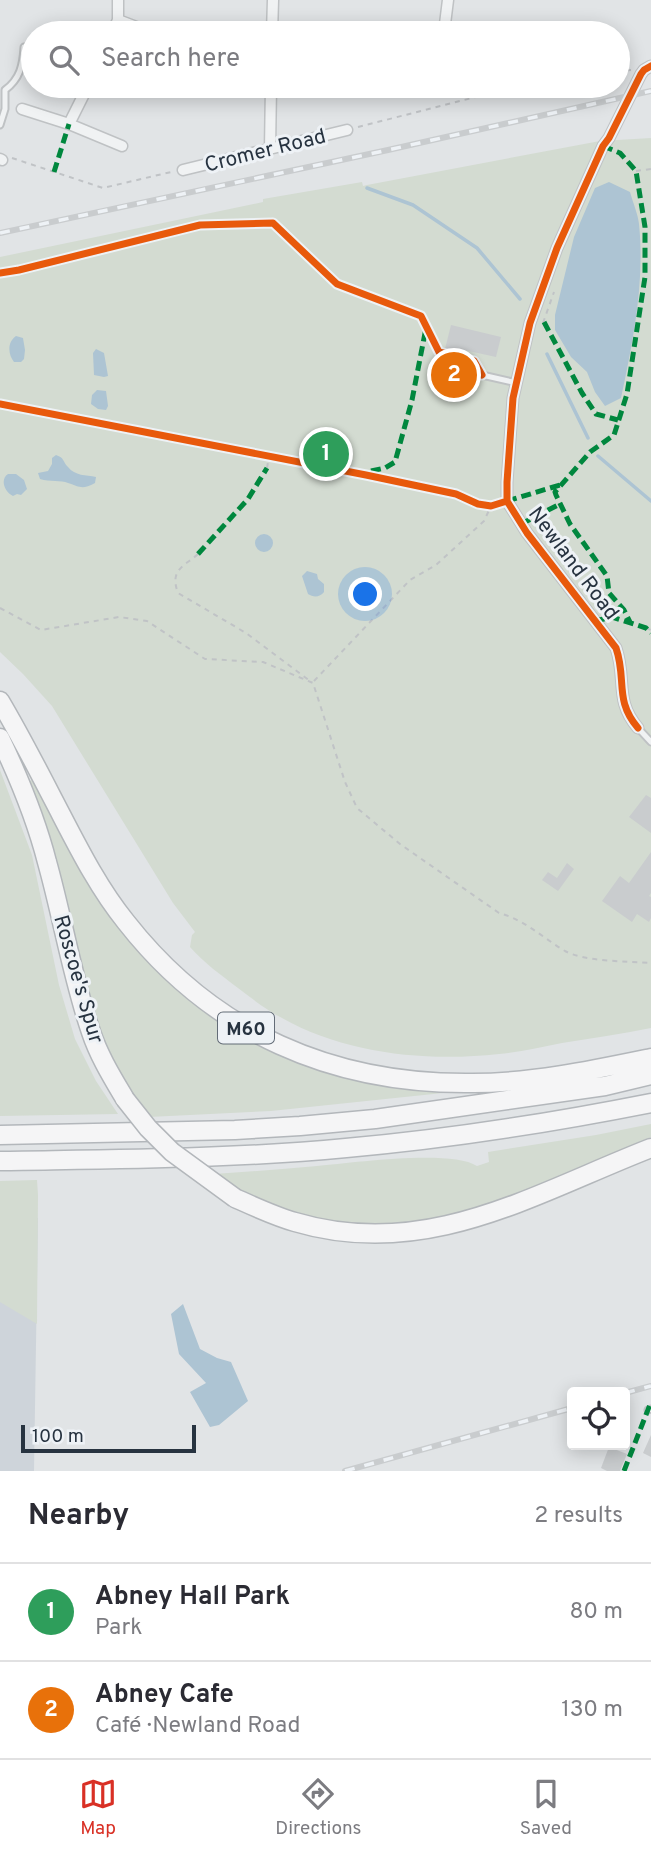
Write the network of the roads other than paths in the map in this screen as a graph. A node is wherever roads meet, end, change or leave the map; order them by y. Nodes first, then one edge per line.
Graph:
1 (118, 0) edge
2 (273, 0) edge
3 (448, 0) edge
4 (118, 20) edge
5 (272, 21) edge
6 (445, 21) edge
7 (651, 66) edge
8 (21, 70) edge
9 (630, 96) edge
10 (82, 98) edge
11 (271, 98) edge
12 (629, 98) edge
13 (22, 109) dead end
14 (69, 124) junction
15 (0, 125) edge
16 (347, 130) road end
17 (122, 146) dead end
18 (270, 149) junction
19 (183, 170) road end
20 (482, 375) dead end
21 (517, 383) junction
22 (0, 701) edge
23 (638, 728) joint
24 (0, 738) edge
25 (651, 742) edge
26 (651, 1058) edge
27 (651, 1075) edge
28 (651, 1103) edge
29 (0, 1135) edge
30 (651, 1148) edge
31 (0, 1161) edge

1 - 4 street
2 - 5 street
3 - 6 street
7 - 9 street, Newland Road
8 - 15 lane
10 - 14 street
11 - 18 street
12 - 21 street, Newland Road
13 - 14 street
14 - 17 street
16 - 18 street, Cromer Road
18 - 19 street, Cromer Road
20 - 21 lane
21 - 23 street, Newland Road
22 - 26 highway, M60
23 - 25 lane
24 - 30 highway, Roscoe's Spur, bridge
27 - 29 highway
28 - 31 highway

